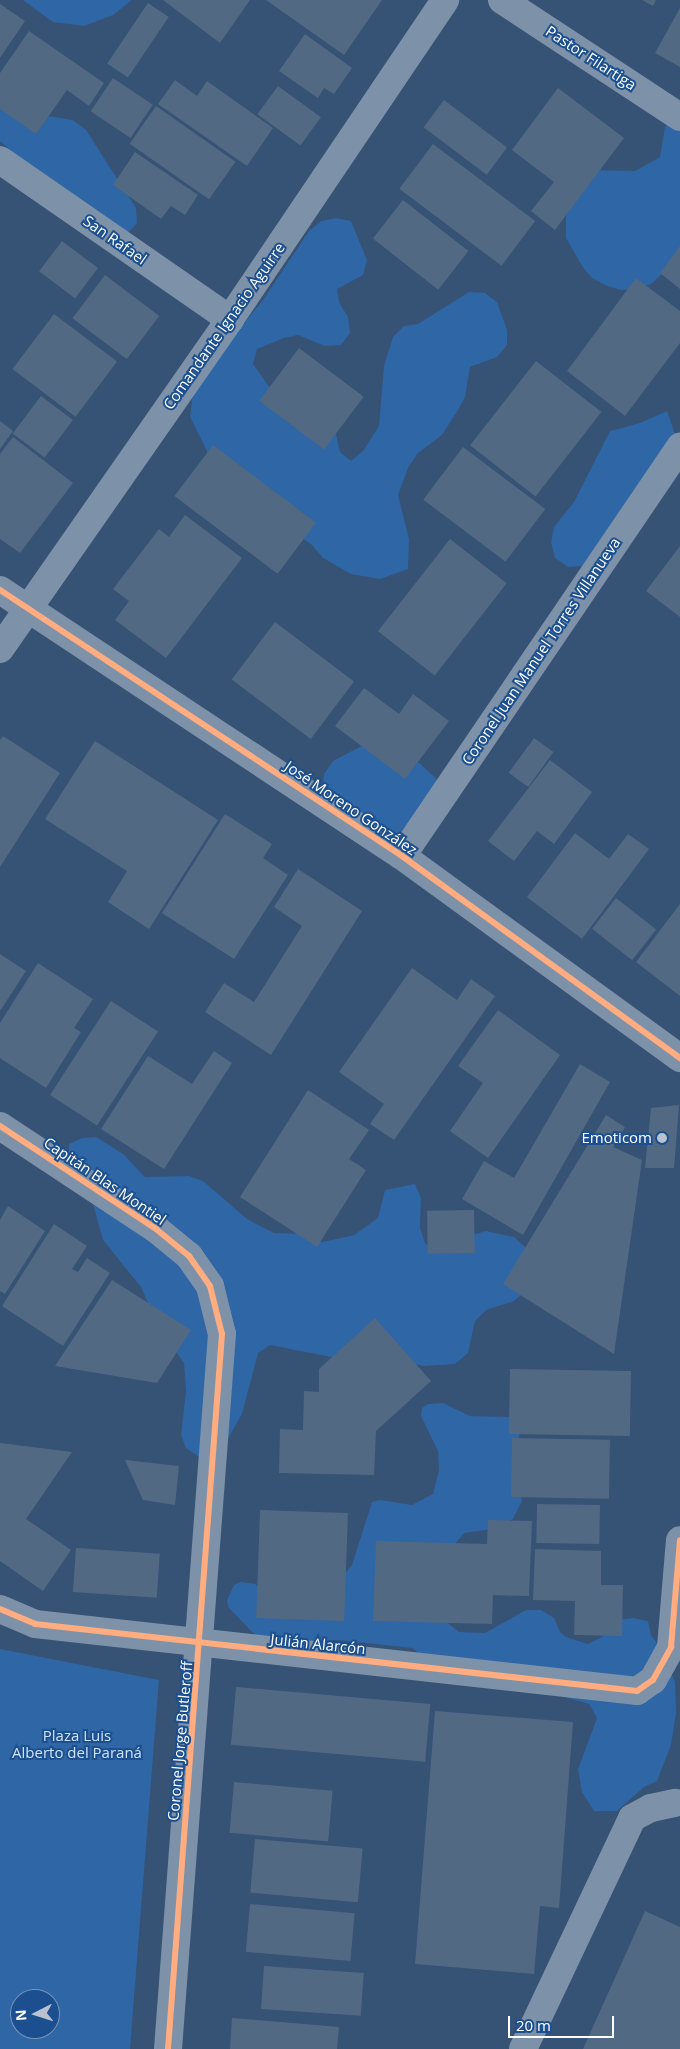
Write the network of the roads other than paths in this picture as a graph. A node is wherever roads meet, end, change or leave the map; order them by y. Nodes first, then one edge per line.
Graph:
1 (445, 0) edge
2 (502, 0) edge
3 (680, 117) edge
4 (0, 160) edge
5 (230, 320) junction
6 (680, 447) edge
7 (0, 590) edge
8 (26, 608) junction
9 (0, 650) edge
10 (402, 856) junction
11 (680, 1058) edge
12 (0, 1126) edge
13 (210, 1286) joint
14 (680, 1540) edge
15 (0, 1609) edge
16 (200, 1644) junction
17 (675, 1803) dead end
18 (168, 2049) edge
19 (523, 2049) edge

1 - 5 street, Comandante Ignacio Aguirre
2 - 3 street, Pastor Filartiga
4 - 5 street, San Rafael
5 - 8 street, Comandante Ignacio Aguirre
6 - 10 street, Coronel Juan Manuel Torres Villanueva
7 - 8 street, José Moreno González
8 - 9 street, Comandante Ignacio Aguirre
8 - 10 street, José Moreno González
10 - 11 street, José Moreno González
12 - 13 street, Capitán Blas Montiel
13 - 16 street, Coronel Jorge Butleroff
14 - 16 street, Julián Alarcón
15 - 16 street, Julián Alarcón
16 - 18 street, Coronel Jorge Butleroff
17 - 19 street

